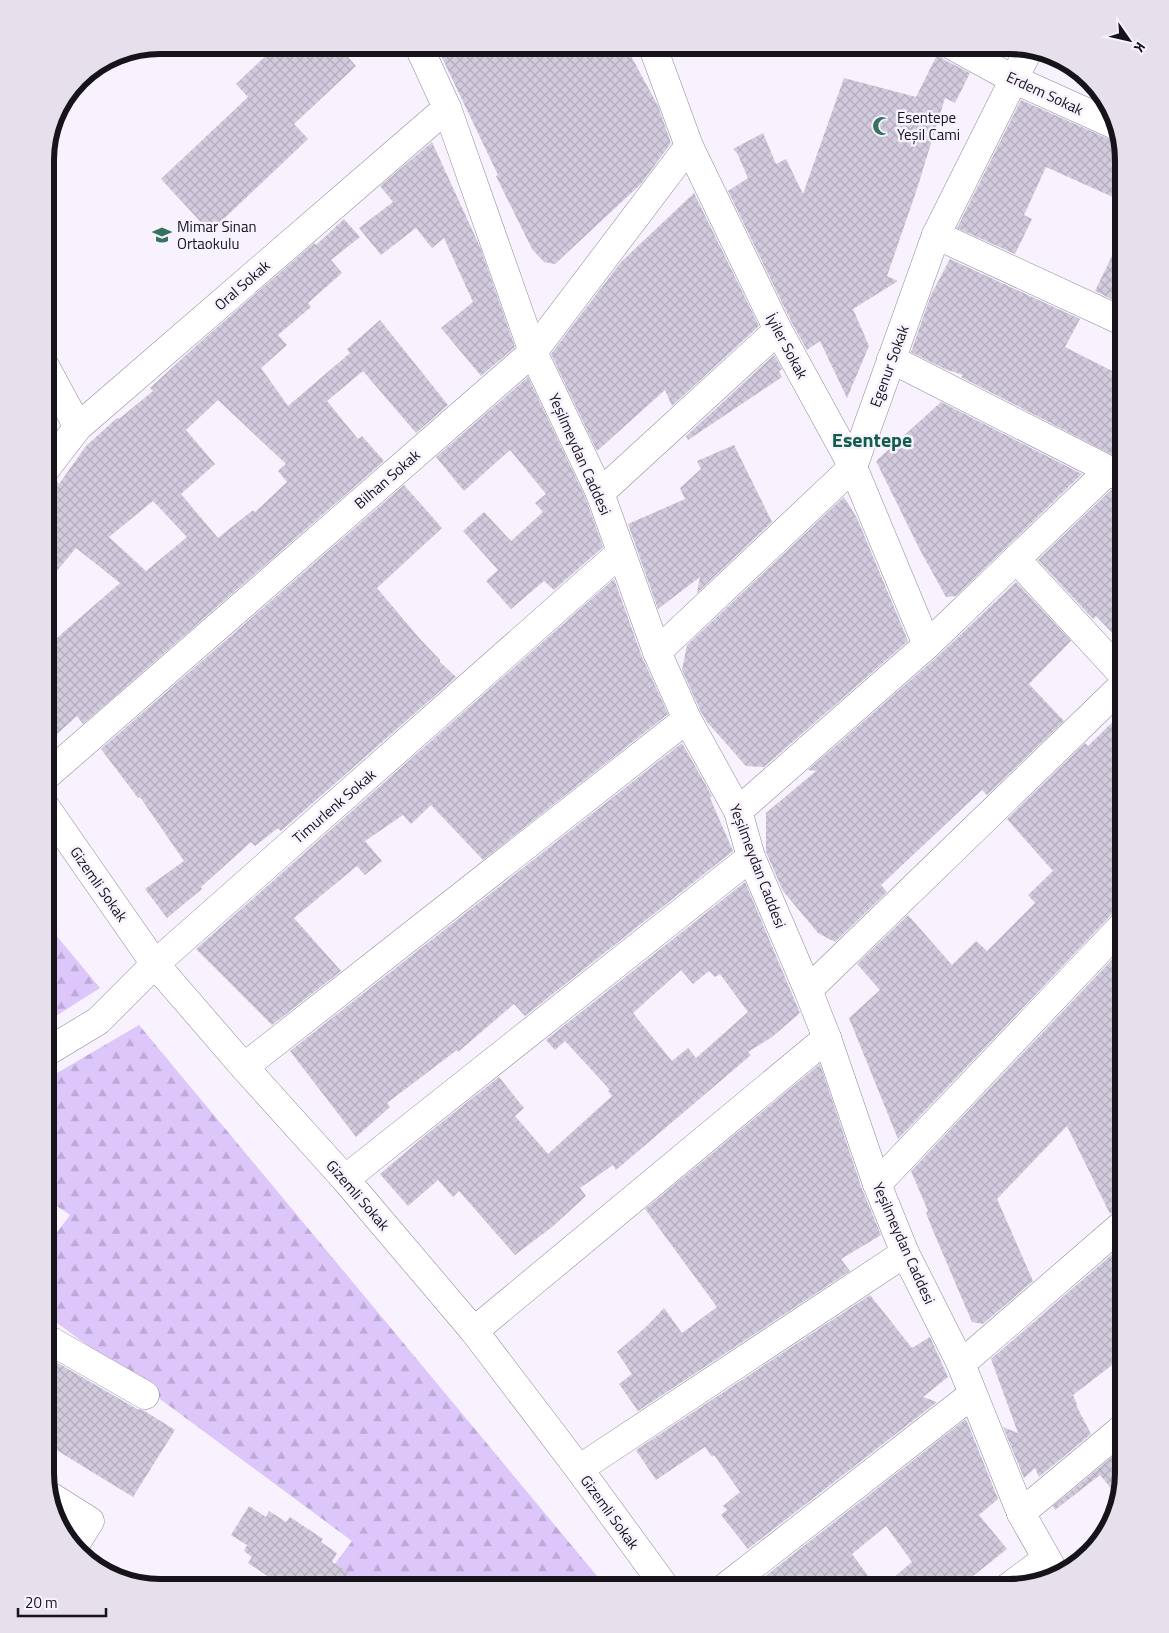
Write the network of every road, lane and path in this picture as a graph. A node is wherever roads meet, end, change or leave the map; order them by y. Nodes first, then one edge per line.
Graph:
1 (422, 54) edge
2 (661, 54) edge
3 (967, 54) edge
4 (1026, 55) edge
5 (1013, 79) junction
6 (447, 108) junction
7 (1108, 122) edge
8 (689, 146) junction
9 (936, 236) junction
10 (1115, 318) edge
11 (778, 330) junction
12 (533, 352) junction
13 (891, 359) junction
14 (54, 383) edge
15 (78, 427) junction
16 (54, 458) edge
17 (853, 467) junction
18 (1115, 473) edge
19 (1115, 475) edge
20 (600, 492) junction
21 (620, 553) junction
22 (1016, 559) junction
23 (926, 645) junction
24 (657, 652) junction
25 (1115, 666) edge
26 (1115, 693) edge
27 (687, 719) junction
28 (54, 769) edge
29 (738, 810) junction
30 (54, 819) edge
31 (751, 857) junction
32 (1115, 933) edge
33 (155, 964) junction
34 (808, 990) junction
35 (827, 1038) junction
36 (54, 1048) edge
37 (244, 1067) junction
38 (345, 1179) junction
39 (877, 1184) junction
40 (1115, 1231) edge
41 (906, 1253) junction
42 (474, 1332) junction
43 (54, 1343) edge
44 (961, 1364) junction
45 (973, 1394) junction
46 (144, 1395) dead end
47 (1115, 1435) edge
48 (579, 1469) junction
49 (57, 1500) edge
50 (1021, 1513) junction
51 (78, 1540) edge
52 (1051, 1567) edge
53 (1030, 1577) edge
54 (659, 1579) edge
55 (736, 1579) edge

1 - 6 street, Yeşilmeydan Caddesi
2 - 8 street, İyiler Sokak
3 - 5 street, Erdem Sokak
4 - 5 street, Egenur Sokak
5 - 7 street, Erdem Sokak
5 - 9 street, Egenur Sokak
6 - 12 street, Yeşilmeydan Caddesi
6 - 15 street, Oral Sokak
8 - 11 street, İyiler Sokak
8 - 12 street, Bilhan Sokak
9 - 10 street
9 - 13 street, Egenur Sokak
11 - 17 street, İyiler Sokak
11 - 20 street
12 - 20 street, Yeşilmeydan Caddesi
12 - 28 street, Bilhan Sokak
13 - 17 street, Egenur Sokak
13 - 18 street
14 - 15 street
15 - 16 street, Oral Sokak
17 - 23 street, İyiler Sokak
17 - 24 street, Egenur Sokak
19 - 22 street
20 - 21 street, Yeşilmeydan Caddesi
21 - 24 street, Yeşilmeydan Caddesi
21 - 33 street, Timurlenk Sokak
22 - 23 street
22 - 25 street
23 - 29 street
24 - 27 street, Yeşilmeydan Caddesi
26 - 34 street
27 - 29 street, Yeşilmeydan Caddesi
27 - 37 street
29 - 31 street, Yeşilmeydan Caddesi
30 - 33 street, Gizemli Sokak
31 - 34 street, Yeşilmeydan Caddesi
31 - 38 street
32 - 39 street
33 - 36 street, Timurlenk Sokak
33 - 37 street, Gizemli Sokak
34 - 35 street, Yeşilmeydan Caddesi
35 - 39 street, Yeşilmeydan Caddesi
35 - 42 street
37 - 38 street, Gizemli Sokak
38 - 42 street, Gizemli Sokak
39 - 41 street, Yeşilmeydan Caddesi
40 - 44 street
41 - 44 street, Yeşilmeydan Caddesi
41 - 48 street
42 - 48 street, Gizemli Sokak
43 - 46 street
44 - 45 street, Yeşilmeydan Caddesi
45 - 50 street, Yeşilmeydan Caddesi
45 - 55 street
47 - 50 street
48 - 54 street, Gizemli Sokak
49 - 51 street
50 - 52 street, Yeşilmeydan Caddesi
52 - 53 street

